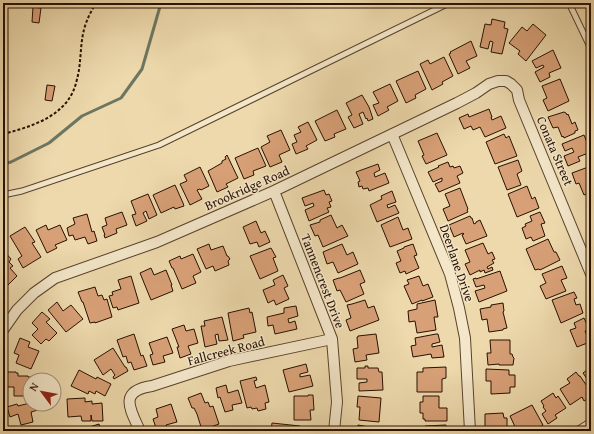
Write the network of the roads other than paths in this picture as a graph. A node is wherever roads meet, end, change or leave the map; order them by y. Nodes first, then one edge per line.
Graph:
1 (449, 3) edge
2 (569, 3) edge
3 (591, 49) edge
4 (511, 84) joint
5 (392, 134) junction
6 (274, 191) junction
7 (3, 195) edge
8 (591, 274) edge
9 (3, 330) edge
10 (332, 339) junction
11 (591, 424) edge
12 (140, 431) edge
13 (334, 431) edge
14 (470, 431) edge
15 (580, 431) edge

1 - 7 lane
2 - 3 lane
4 - 5 street, Brookridge Road
4 - 8 street, Conata Street
5 - 6 street, Brookridge Road
5 - 14 street, Deerlane Drive
6 - 9 street, Brookridge Road
6 - 10 street, Tannencrest Drive
10 - 12 street, Fallcreek Road
10 - 13 street, Tannencrest Drive
11 - 15 street

